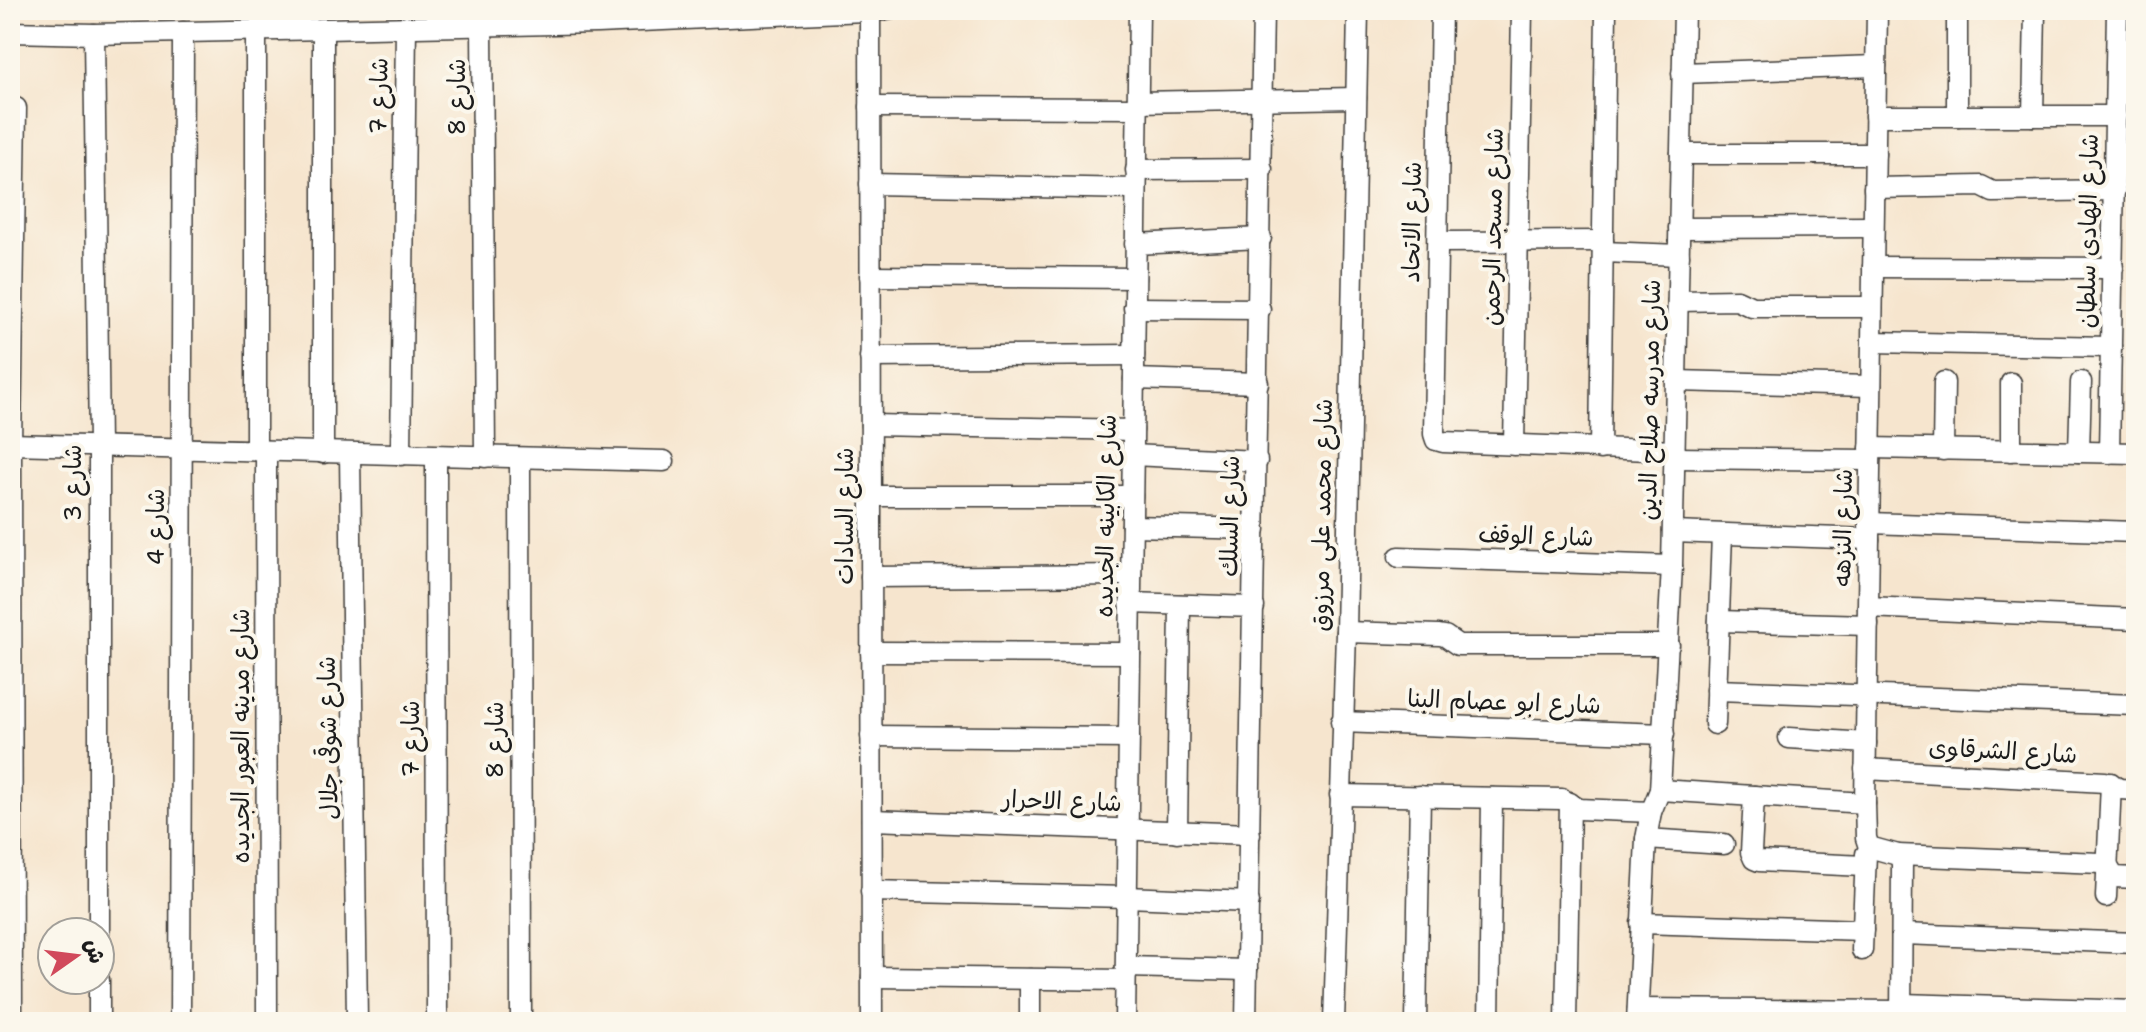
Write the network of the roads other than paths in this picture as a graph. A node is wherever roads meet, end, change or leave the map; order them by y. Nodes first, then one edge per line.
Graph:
1 (887, 10) edge
2 (1139, 10) edge
3 (1263, 10) edge
4 (1358, 10) edge
5 (1441, 10) edge
6 (1522, 10) edge
7 (1606, 10) edge
8 (1684, 10) edge
9 (1877, 10) edge
10 (1957, 10) edge
11 (2035, 10) edge
12 (2117, 10) edge
13 (870, 11) edge
14 (704, 14) edge
15 (597, 17) edge
16 (289, 20) edge
17 (482, 25) junction
18 (406, 26) junction
19 (323, 29) junction
20 (256, 31) junction
21 (10, 32) edge
22 (183, 32) junction
23 (94, 34) junction
24 (1876, 66) junction
25 (1682, 73) junction
26 (1356, 98) junction
27 (1263, 100) junction
28 (1137, 105) junction
29 (870, 107) junction
30 (16, 108) dead end
31 (1875, 116) junction
32 (1957, 116) junction
33 (2033, 116) junction
34 (2116, 116) junction
35 (1681, 154) junction
36 (1875, 154) junction
37 (1262, 169) junction
38 (1136, 180) junction
39 (870, 184) junction
40 (1874, 188) junction
41 (2115, 190) junction
42 (1873, 227) junction
43 (1679, 228) junction
44 (1261, 238) junction
45 (1438, 242) junction
46 (1518, 242) junction
47 (1135, 244) junction
48 (1603, 246) junction
49 (1679, 255) junction
50 (1873, 267) junction
51 (2113, 268) junction
52 (870, 276) junction
53 (1135, 278) junction
54 (1678, 301) junction
55 (1872, 307) junction
56 (1134, 308) junction
57 (1260, 309) junction
58 (1872, 342) junction
59 (2111, 347) junction
60 (1134, 355) junction
61 (870, 357) junction
62 (1134, 379) junction
63 (1676, 381) junction
64 (1944, 382) dead end
65 (2081, 382) dead end
66 (1258, 383) junction
67 (2011, 383) dead end
68 (1871, 386) junction
69 (871, 425) junction
70 (1133, 430) junction
71 (10, 444) edge
72 (1514, 445) junction
73 (99, 446) junction
74 (182, 448) junction
75 (1600, 449) junction
76 (261, 450) junction
77 (1943, 450) junction
78 (2011, 451) junction
79 (2079, 452) junction
80 (323, 453) junction
81 (2109, 453) junction
82 (2136, 453) edge
83 (350, 454) junction
84 (1870, 454) junction
85 (401, 455) junction
86 (1132, 455) junction
87 (1675, 455) junction
88 (436, 456) junction
89 (485, 457) junction
90 (520, 458) junction
91 (664, 461) dead end
92 (1257, 461) junction
93 (870, 496) junction
94 (1132, 496) junction
95 (1132, 526) junction
96 (1255, 529) junction
97 (1869, 531) junction
98 (1673, 532) junction
99 (2136, 532) edge
100 (1722, 534) junction
101 (1399, 557) dead end
102 (1672, 566) junction
103 (1131, 575) junction
104 (871, 577) junction
105 (1130, 603) junction
106 (1180, 605) junction
107 (1254, 607) junction
108 (1868, 616) junction
109 (2136, 619) edge
110 (1719, 621) junction
111 (1346, 632) junction
112 (1669, 645) junction
113 (871, 652) junction
114 (1130, 653) junction
115 (1716, 690) junction
116 (1867, 695) junction
117 (2136, 705) edge
118 (1341, 722) junction
119 (1715, 724) dead end
120 (1664, 734) junction
121 (871, 736) junction
122 (1129, 738) junction
123 (1789, 738) dead end
124 (1866, 743) junction
125 (1865, 769) junction
126 (2111, 783) junction
127 (1660, 790) junction
128 (2136, 790) edge
129 (1340, 795) junction
130 (1420, 796) junction
131 (1754, 796) junction
132 (1492, 798) junction
133 (1570, 803) junction
134 (1865, 803) junction
135 (1651, 812) junction
136 (872, 820) junction
137 (1128, 830) junction
138 (1177, 832) junction
139 (1250, 834) junction
140 (1646, 839) junction
141 (1724, 844) dead end
142 (1898, 855) junction
143 (1867, 856) junction
144 (2108, 867) junction
145 (2136, 878) edge
146 (871, 891) junction
147 (1127, 897) junction
148 (2106, 897) dead end
149 (1249, 902) junction
150 (99, 916) edge
151 (1641, 923) junction
152 (1903, 934) junction
153 (2136, 943) edge
154 (1247, 970) junction
155 (1126, 974) junction
156 (872, 977) junction
157 (1030, 979) junction
158 (99, 996) edge
159 (2136, 1011) edge
160 (1902, 1012) edge
161 (1638, 1015) edge
162 (12, 1022) edge
163 (99, 1022) edge
164 (180, 1022) edge
165 (267, 1022) edge
166 (357, 1022) edge
167 (437, 1022) edge
168 (521, 1022) edge
169 (872, 1022) edge
170 (1030, 1022) edge
171 (1125, 1022) edge
172 (1246, 1022) edge
173 (1334, 1022) edge
174 (1416, 1022) edge
175 (1489, 1022) edge
176 (1566, 1022) edge

1 - 13 street
2 - 28 street, شارع الكابينه الجديده
3 - 27 street, شارع السلك
4 - 26 street, شارع محمد على مرزوق
5 - 45 street, شارع الاتحاد
6 - 46 street, شارع مسجد الرحمن
7 - 48 street
8 - 25 street, شارع مدرسه صلاح الدين
9 - 24 street, شارع النزهه
10 - 32 street
11 - 33 street
12 - 34 street, شارع الهادى سلطان
13 - 14 street
13 - 29 street, شارع السادات
14 - 15 street
15 - 17 street
16 - 19 street
16 - 20 street
17 - 18 street
17 - 89 street, شارع 8
18 - 19 street
18 - 85 street, شارع 7
19 - 80 street
20 - 22 street
20 - 76 street, شارع مدينه العبور الجديده
21 - 23 street
22 - 23 street
22 - 74 street, شارع 4
23 - 73 street, شارع 3
24 - 25 street
24 - 31 street, شارع النزهه
25 - 35 street, شارع مدرسه صلاح الدين
26 - 27 street
26 - 111 street, شارع محمد على مرزوق
27 - 28 street
27 - 37 street, شارع السلك
28 - 29 street
28 - 38 street, شارع الكابينه الجديده
29 - 39 street, شارع السادات
30 - 71 street
31 - 32 street
31 - 36 street, شارع النزهه
32 - 33 street
33 - 34 street
34 - 41 street, شارع الهادى سلطان
35 - 36 street
35 - 43 street, شارع مدرسه صلاح الدين
36 - 40 street, شارع النزهه
37 - 38 street
37 - 44 street, شارع السلك
38 - 39 street
38 - 47 street, شارع الكابينه الجديده
39 - 52 street, شارع السادات
40 - 41 street
40 - 42 street, شارع النزهه
41 - 51 street, شارع الهادى سلطان
42 - 43 street
42 - 50 street, شارع النزهه
43 - 49 street, شارع مدرسه صلاح الدين
44 - 47 street
44 - 57 street, شارع السلك
45 - 46 street
45 - 72 street, شارع الاتحاد
46 - 48 street
46 - 72 street, شارع مسجد الرحمن
47 - 53 street, شارع الكابينه الجديده
48 - 49 street
48 - 75 street
49 - 54 street, شارع مدرسه صلاح الدين
50 - 51 street
50 - 55 street, شارع النزهه
51 - 59 street, شارع الهادى سلطان
52 - 53 street
52 - 61 street, شارع السادات
53 - 56 street, شارع الكابينه الجديده
54 - 55 street
54 - 63 street, شارع مدرسه صلاح الدين
55 - 58 street, شارع النزهه
56 - 57 street
56 - 60 street, شارع الكابينه الجديده
57 - 66 street, شارع السلك
58 - 59 street
58 - 68 street, شارع النزهه
59 - 81 street, شارع الهادى سلطان
60 - 61 street
60 - 62 street, شارع الكابينه الجديده
61 - 69 street, شارع السادات
62 - 66 street
62 - 70 street, شارع الكابينه الجديده
63 - 68 street
63 - 87 street, شارع مدرسه صلاح الدين
64 - 77 street
65 - 79 street
66 - 92 street, شارع السلك
67 - 78 street
68 - 84 street, شارع النزهه
69 - 70 street
69 - 93 street, شارع السادات
70 - 86 street, شارع الكابينه الجديده
71 - 73 street
71 - 162 street
72 - 75 street
73 - 74 street
73 - 150 street, شارع 3
74 - 76 street
74 - 164 street, شارع 4
75 - 87 street
76 - 80 street
76 - 165 street, شارع مدينه العبور الجديده
77 - 78 street
77 - 84 street
78 - 79 street
79 - 81 street
80 - 83 street
81 - 82 street
83 - 85 street
83 - 166 street, شارع شوقى جلال
84 - 87 street
84 - 97 street, شارع النزهه
85 - 88 street
86 - 92 street
86 - 94 street, شارع الكابينه الجديده
87 - 98 street, شارع مدرسه صلاح الدين
88 - 89 street
88 - 167 street, شارع 7
89 - 90 street
90 - 91 street
90 - 168 street, شارع 8
92 - 96 street, شارع السلك
93 - 94 street
93 - 104 street, شارع السادات
94 - 95 street, شارع الكابينه الجديده
95 - 96 street
95 - 103 street, شارع الكابينه الجديده
96 - 107 street, شارع السلك
97 - 99 street
97 - 100 street
97 - 108 street, شارع النزهه
98 - 100 street
98 - 102 street, شارع مدرسه صلاح الدين
100 - 110 street
101 - 102 street, شارع الوقف
102 - 112 street, شارع مدرسه صلاح الدين
103 - 104 street
103 - 105 street, شارع الكابينه الجديده
104 - 113 street, شارع السادات
105 - 106 street
105 - 114 street, شارع الكابينه الجديده
106 - 107 street
106 - 138 street
107 - 139 street, شارع السلك
108 - 109 street
108 - 110 street
108 - 116 street, شارع النزهه
110 - 115 street
111 - 112 street
111 - 118 street, شارع محمد على مرزوق
112 - 120 street, شارع مدرسه صلاح الدين
113 - 114 street
113 - 121 street, شارع السادات
114 - 122 street, شارع الكابينه الجديده
115 - 116 street
115 - 119 street
116 - 117 street
116 - 124 street, شارع النزهه
118 - 120 street, شارع ابو عصام البنا
118 - 129 street, شارع محمد على مرزوق
120 - 127 street, شارع مدرسه صلاح الدين
121 - 122 street
121 - 136 street, شارع السادات
122 - 137 street, شارع الكابينه الجديده
123 - 124 street
124 - 125 street, شارع النزهه
125 - 126 street, شارع الشرقاوى
125 - 134 street, شارع النزهه
126 - 128 street, شارع الشرقاوى
126 - 144 street
127 - 131 street
127 - 135 street, شارع مدرسه صلاح الدين
129 - 130 street
129 - 173 street, شارع محمد على مرزوق
130 - 132 street
130 - 174 street
131 - 134 street
131 - 143 street
132 - 133 street
132 - 175 street
133 - 135 street
133 - 176 street
134 - 143 street, شارع النزهه
135 - 140 street, شارع مدرسه صلاح الدين
136 - 137 street, شارع الاحرار
136 - 146 street, شارع السادات
137 - 138 street, شارع الاحرار
137 - 147 street, شارع الكابينه الجديده
138 - 139 street, شارع الاحرار
139 - 149 street, شارع السلك
140 - 141 street
140 - 151 street, شارع مدرسه صلاح الدين
142 - 143 street
142 - 144 street
142 - 152 street
143 - 151 street, شارع النزهه
144 - 145 street
144 - 148 street
146 - 147 street
146 - 156 street, شارع السادات
147 - 149 street
147 - 155 street, شارع الكابينه الجديده
149 - 154 street, شارع السلك
151 - 161 street, شارع مدرسه صلاح الدين
152 - 153 street
152 - 160 street
154 - 155 street
154 - 172 street, شارع السلك
155 - 157 street
155 - 171 street, شارع الكابينه الجديده
156 - 157 street
156 - 169 street, شارع السادات
157 - 170 street
158 - 163 street
159 - 160 street
160 - 161 street

